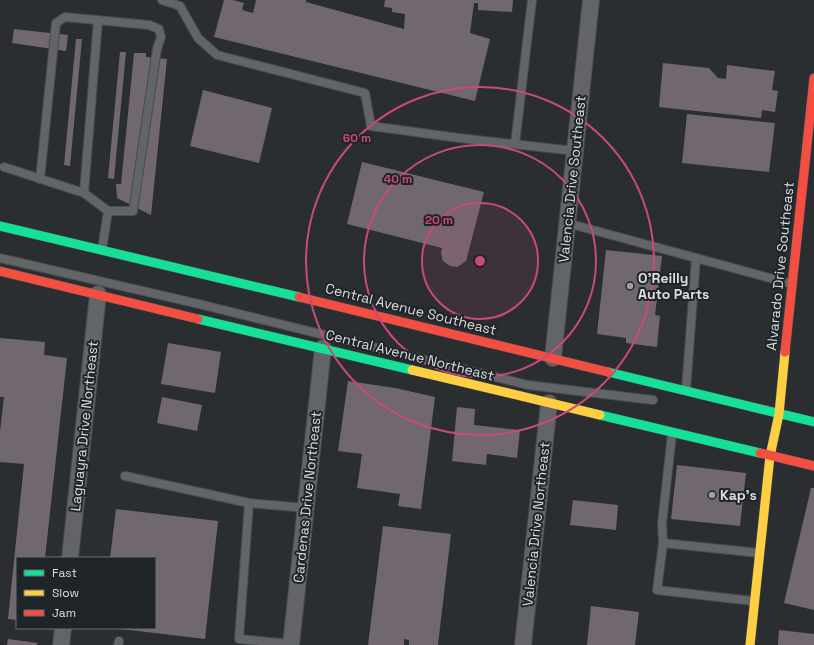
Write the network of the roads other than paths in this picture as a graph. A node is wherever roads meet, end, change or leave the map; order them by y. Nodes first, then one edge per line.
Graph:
1 (162, 0) edge
2 (532, 0) edge
3 (591, 0) edge
4 (98, 20) junction
5 (814, 78) edge
6 (515, 144) junction
7 (575, 151) junction
8 (4, 167) dead end
9 (40, 179) junction
10 (84, 193) junction
11 (108, 211) junction
12 (567, 223) junction
13 (0, 226) edge
14 (102, 250) junction
15 (0, 258) edge
16 (696, 258) junction
17 (0, 271) edge
18 (792, 285) junction
19 (98, 294) junction
20 (323, 348) junction
21 (553, 358) junction
22 (686, 391) junction
23 (653, 400) dead end
24 (549, 403) junction
25 (779, 414) junction
26 (814, 422) edge
27 (672, 433) junction
28 (770, 456) junction
29 (814, 466) edge
30 (125, 476) dead end
31 (250, 503) junction
32 (306, 508) junction
33 (662, 543) junction
34 (759, 553) junction
35 (70, 557) edge
36 (754, 601) junction
37 (63, 629) edge
38 (61, 645) edge
39 (291, 645) edge
40 (523, 645) edge
41 (750, 645) edge

1 - 6 lane
2 - 6 lane
3 - 7 street, Valencia Drive Southeast
4 - 9 lane
4 - 10 lane
4 - 11 lane
5 - 18 main road, Alvarado Drive Southeast
6 - 7 lane
7 - 12 street, Valencia Drive Southeast
8 - 9 lane
9 - 10 lane
10 - 11 lane
11 - 14 lane
12 - 16 lane
12 - 21 street, Valencia Drive Southeast
13 - 14 main road, Central Avenue Southeast
14 - 21 main road, Central Avenue Southeast
15 - 23 lane, Central Avenue Northeast
16 - 18 lane
16 - 22 lane
17 - 19 main road, Central Avenue Northeast
18 - 25 main road, Alvarado Drive Southeast
19 - 20 main road, Central Avenue Northeast
19 - 35 street, Laguayra Drive Northeast
20 - 24 main road, Central Avenue Northeast
20 - 32 street, Cardenas Drive Northeast
21 - 22 main road, Central Avenue Southeast
22 - 25 main road, Central Avenue Southeast
24 - 27 main road, Central Avenue Northeast
24 - 40 street, Valencia Drive Northeast
25 - 26 main road, Central Avenue Southeast
25 - 28 main road, Alvarado Drive Southeast
27 - 28 main road, Central Avenue Northeast
27 - 33 lane
28 - 29 main road, Central Avenue Northeast
28 - 34 main road, Alvarado Drive Southeast
30 - 31 lane
31 - 32 lane
31 - 39 lane
32 - 39 street, Cardenas Drive Northeast
33 - 34 lane
33 - 36 lane
34 - 36 main road, Alvarado Drive Southeast
36 - 41 main road, Alvarado Drive Southeast
37 - 38 street

